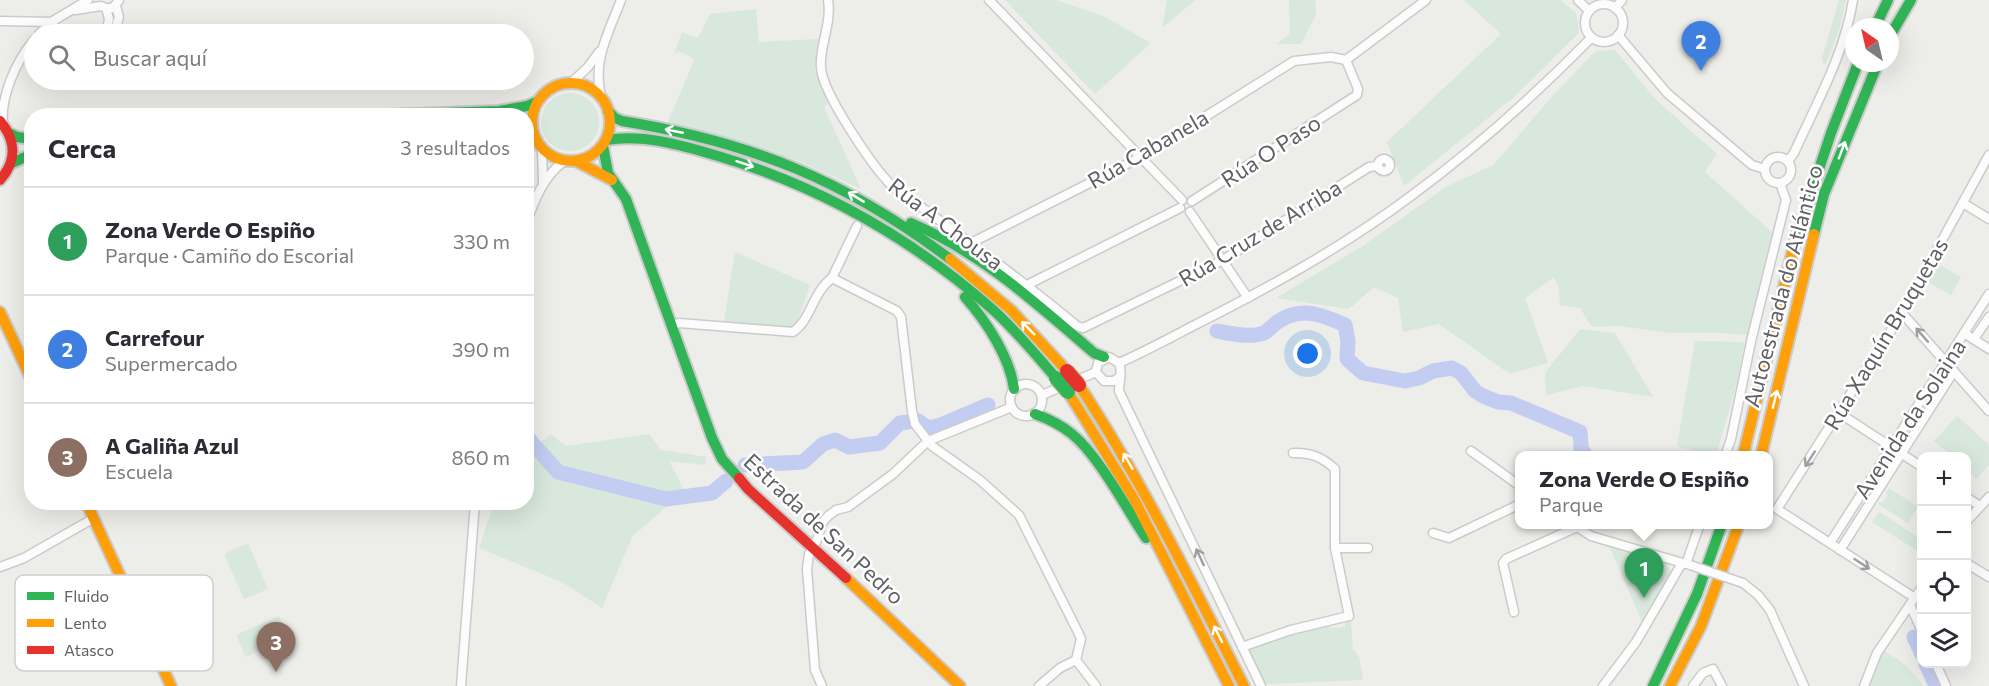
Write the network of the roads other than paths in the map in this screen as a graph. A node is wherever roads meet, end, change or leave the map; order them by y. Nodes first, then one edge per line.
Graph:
1 (88, 0) edge
2 (621, 0) edge
3 (828, 0) edge
4 (989, 0) edge
5 (1426, 0) edge
6 (1578, 0) edge
7 (1622, 0) edge
8 (1853, 0) edge
9 (1888, 0) edge
10 (1911, 0) edge
11 (118, 3) edge
12 (101, 5) edge
13 (1615, 8) junction
14 (1589, 11) junction
15 (70, 12) junction
16 (1879, 18) edge
17 (0, 21) edge
18 (53, 21) junction
19 (1899, 21) edge
20 (50, 24) edge
21 (108, 24) edge
22 (117, 24) edge
23 (1618, 35) junction
24 (1591, 38) junction
25 (604, 44) junction
26 (24, 55) edge
27 (1346, 60) junction
28 (1855, 72) edge
29 (1874, 72) edge
30 (571, 83) junction
31 (8, 87) junction
32 (0, 96) edge
33 (536, 102) junction
34 (605, 105) junction
35 (516, 108) edge
36 (534, 109) edge
37 (7, 129) edge
38 (24, 136) edge
39 (534, 137) edge
40 (604, 143) junction
41 (542, 150) junction
42 (1989, 155) edge
43 (21, 158) edge
44 (1141, 158) junction
45 (569, 161) junction
46 (1788, 161) junction
47 (1378, 166) dead end
48 (1765, 170) junction
49 (0, 180) edge
50 (612, 180) junction
51 (1780, 183) junction
52 (542, 187) junction
53 (1192, 201) junction
54 (534, 203) edge
55 (1963, 203) junction
56 (1181, 204) junction
57 (1190, 212) junction
58 (888, 216) junction
59 (1989, 219) edge
60 (857, 226) dead end
61 (971, 243) junction
62 (914, 248) junction
63 (1223, 260) junction
64 (832, 278) junction
65 (1027, 285) junction
66 (1989, 294) edge
67 (1248, 298) junction
68 (0, 312) edge
69 (1902, 313) junction
70 (1989, 316) edge
71 (671, 326) junction
72 (1080, 327) junction
73 (1964, 333) junction
74 (1974, 339) junction
75 (1989, 349) edge
76 (1102, 356) junction
77 (1946, 362) junction
78 (1119, 363) junction
79 (24, 364) edge
80 (1954, 371) junction
81 (1096, 372) junction
82 (1062, 374) junction
83 (1119, 377) junction
84 (1014, 388) junction
85 (1073, 388) junction
86 (1042, 395) junction
87 (1011, 407) junction
88 (1989, 411) edge
89 (1839, 413) junction
90 (1035, 414) junction
91 (928, 441) junction
92 (1891, 447) junction
93 (1727, 451) edge
94 (1744, 451) edge
95 (1762, 451) edge
96 (1471, 452) dead end
97 (1293, 453) dead end
98 (1901, 454) junction
99 (1917, 464) edge
100 (1515, 483) edge
101 (1989, 497) edge
102 (1971, 500) edge
103 (1515, 506) edge
104 (1980, 506) junction
105 (90, 510) edge
106 (474, 510) edge
107 (1971, 516) edge
108 (94, 518) junction
109 (1570, 529) edge
110 (1580, 529) edge
111 (1699, 529) edge
112 (1721, 529) edge
113 (1737, 529) edge
114 (1433, 533) dead end
115 (1830, 543) junction
116 (812, 547) junction
117 (1335, 548) junction
118 (1368, 548) dead end
119 (1840, 550) junction
120 (1686, 564) junction
121 (1971, 565) edge
122 (0, 567) edge
123 (120, 575) edge
124 (1989, 577) edge
125 (1697, 594) junction
126 (1917, 594) edge
127 (1912, 601) junction
128 (1187, 602) junction
129 (1514, 612) dead end
130 (1917, 616) edge
131 (1701, 626) junction
132 (1242, 647) junction
133 (1076, 660) junction
134 (1938, 668) edge
135 (164, 671) edge
136 (171, 686) edge
137 (461, 686) edge
138 (822, 686) edge
139 (960, 686) edge
140 (1039, 686) edge
141 (1096, 686) edge
142 (1229, 686) edge
143 (1244, 686) edge
144 (1261, 686) edge
145 (1603, 686) edge
146 (1643, 686) edge
147 (1653, 686) edge
148 (1670, 686) edge
149 (1678, 686) edge
150 (1693, 686) edge
151 (1722, 686) edge
152 (1804, 686) edge
153 (1864, 686) edge
154 (1946, 686) edge

1 - 15 street
2 - 25 street
3 - 61 street, Rúa A Chousa
4 - 44 street
5 - 27 street
6 - 14 street
7 - 13 street
8 - 46 street
9 - 16 main road
10 - 19 main road
11 - 12 street
11 - 22 street
12 - 15 street
12 - 21 street
13 - 14 street
13 - 23 street
14 - 24 street
15 - 18 street
17 - 18 street
18 - 20 street
23 - 24 street
23 - 48 street
24 - 67 street
25 - 30 street
25 - 34 street
26 - 31 street
27 - 44 street, Rúa Cabanela
27 - 53 street, Rúa O Paso
28 - 94 main road, Autoestrada do Atlántico
95 -> 29 main road, Autoestrada do Atlántico
30 - 33 main road
30 - 34 main road
31 - 32 street
31 - 37 street
33 - 35 main road
33 - 36 main road
34 - 40 main road
58 -> 34 main road
37 - 38 main road
37 - 43 main road
39 - 41 main road
40 - 45 main road
40 - 50 main road
40 -> 62 main road
41 - 45 main road
41 - 52 street
42 - 55 street, Rúa Xaquín Bruquetas
43 - 49 main road
44 - 56 street
44 - 61 street, Rúa Cabanela
45 - 50 main road
45 - 52 street
46 - 48 street
46 - 51 street
47 - 63 street, Rúa Cruz de Arriba
48 - 51 street
50 - 71 main road, Estrada de San Pedro
51 - 93 street
52 - 54 street
53 - 56 street
53 - 57 street
55 - 59 street
55 - 69 street, Rúa Xaquín Bruquetas
56 - 57 street
56 - 65 street
57 - 63 street
58 - 76 main road
82 -> 58 main road
60 - 64 street
61 - 65 street, Rúa A Chousa
62 - 82 main road
62 - 84 main road
63 - 67 street
63 - 72 street, Rúa Cruz de Arriba
64 - 71 street
64 - 91 street
65 - 72 street, Rúa A Chousa
66 - 73 street, Avenida da Solaina
67 - 78 street
68 - 79 main road
77 -> 69 street
69 - 89 street, Rúa Xaquín Bruquetas
70 - 74 street, Avenida da Solaina
71 - 116 main road, Estrada de San Pedro
72 - 76 street, Rúa A Chousa
73 - 74 street
73 - 77 street, Avenida da Solaina
74 - 75 street
76 - 78 street
76 - 81 street
77 - 80 street
77 - 92 street, Avenida da Solaina
78 - 83 street
80 - 88 street
80 - 98 street, Avenida da Solaina
81 - 83 street
81 - 86 street
82 - 85 main road, bridge
132 -> 83 street
84 - 86 street
84 - 87 street
85 - 128 main road
143 -> 85 main road
86 - 90 street
87 - 90 street
87 - 91 street
89 - 92 street
89 -> 115 street, Rúa Xaquín Bruquetas
90 - 128 main road
91 - 116 street
91 - 133 street
92 - 98 street
92 - 115 street, Avenida da Solaina
96 - 100 street
97 - 117 street
98 - 99 street
98 - 119 street, Avenida da Solaina
101 - 104 street
102 - 104 street
103 - 114 street
104 - 107 street
105 - 108 main road
106 - 137 street
108 - 122 street
108 - 123 main road
109 - 129 street
110 - 120 street
111 - 120 street
112 - 125 main road
113 - 131 main road
115 - 119 street
116 - 138 street
116 - 139 main road, Estrada de San Pedro
117 - 118 street
117 - 132 street
119 -> 127 street
120 - 145 street
120 - 152 street, bridge
121 - 124 street
125 - 146 main road
125 - 147 main road
126 - 127 street
127 - 130 street
127 - 153 street
128 - 142 main road
131 - 148 main road
131 - 149 main road
132 - 144 street
133 - 140 street
133 - 141 street
134 - 154 street
135 - 136 main road
150 - 151 street

